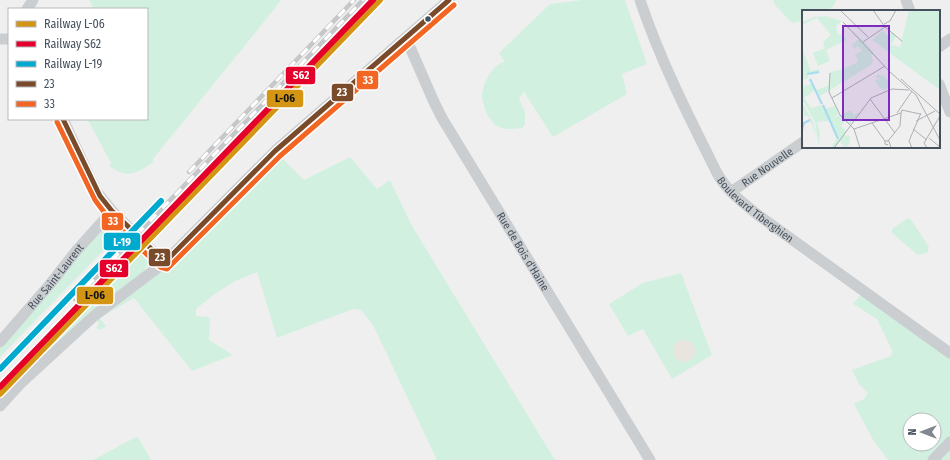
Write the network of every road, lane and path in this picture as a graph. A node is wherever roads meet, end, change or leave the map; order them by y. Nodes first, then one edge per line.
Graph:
1 (449, 0) edge
2 (640, 0) edge
3 (906, 0) edge
4 (910, 10) edge
5 (406, 38) junction
6 (950, 39) edge
7 (940, 46) edge
8 (940, 87) edge
9 (950, 112) edge
10 (62, 120) edge
11 (802, 143) edge
12 (731, 192) junction
13 (112, 211) junction
14 (165, 262) junction
15 (0, 342) edge
16 (950, 353) edge
17 (0, 406) edge
18 (950, 442) edge
19 (650, 460) edge
20 (933, 460) edge

1 - 5 street
2 - 12 street, Boulevard Tiberghien
3 - 4 street
5 - 14 street
5 - 19 street, Rue de Bois d'Haine
6 - 7 street
8 - 9 street
10 - 13 street
11 - 12 street, Rue Nouvelle
12 - 16 street, Boulevard Tiberghien
13 - 14 street, bridge
13 - 15 street, Rue Saint-Laurent
14 - 17 street
18 - 20 street

